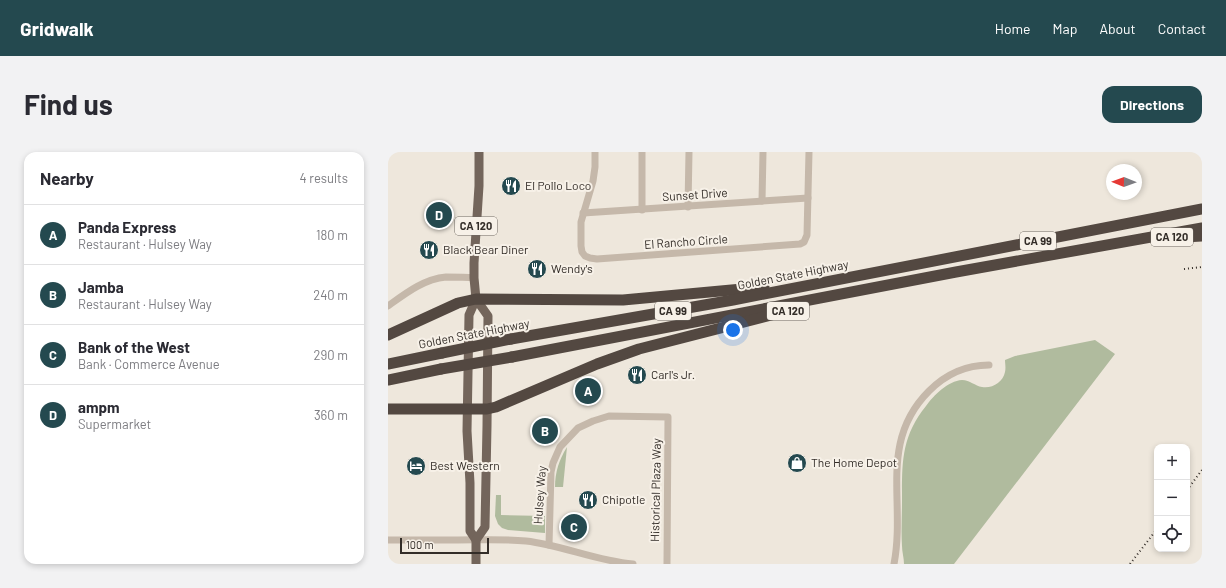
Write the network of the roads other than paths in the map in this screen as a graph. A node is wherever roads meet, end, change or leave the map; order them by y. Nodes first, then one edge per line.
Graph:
1 (479, 152) edge
2 (595, 152) edge
3 (642, 152) edge
4 (689, 152) edge
5 (763, 152) edge
6 (809, 152) edge
7 (808, 198) junction
8 (762, 202) junction
9 (688, 206) junction
10 (1202, 209) edge
11 (642, 210) junction
12 (583, 213) junction
13 (1202, 228) edge
14 (1202, 236) edge
15 (1141, 239) junction
16 (474, 278) junction
17 (835, 281) junction
18 (908, 282) junction
19 (476, 299) junction
20 (388, 306) edge
21 (388, 335) edge
22 (388, 364) edge
23 (989, 365) dead end
24 (388, 380) edge
25 (388, 409) edge
26 (467, 409) junction
27 (487, 409) junction
28 (668, 417) joint
29 (388, 540) edge
30 (476, 540) junction
31 (549, 545) junction
32 (476, 564) edge
33 (633, 564) edge
34 (666, 564) edge
35 (894, 564) edge

1 - 16 main road, CA 120
2 - 12 street, El Rancho Circle
3 - 11 street
4 - 9 street
5 - 8 street
6 - 7 street, El Rancho Circle
7 - 8 street, Sunset Drive
7 - 12 street, El Rancho Circle
8 - 9 street, Sunset Drive
9 - 11 street, Sunset Drive
10 - 17 highway, Golden State Highway / CA 99
11 - 12 street, Sunset Drive
13 - 15 highway, CA 99
14 - 15 highway, CA 120
15 - 18 highway, CA 99
16 - 19 main road, CA 120
16 - 20 street
17 - 19 highway, CA 120
17 - 22 highway, Golden State Highway / CA 99, bridge
18 - 24 highway, CA 99, bridge
18 - 27 highway, CA 120
19 - 21 highway
19 - 26 main road, CA 120
19 - 27 main road
23 - 35 street
25 - 26 highway
26 - 27 highway, CA 120
26 - 30 main road
27 - 30 main road
28 - 31 street, Hulsey Way
28 - 34 street, Historical Plaza Way
29 - 30 street
30 - 31 street
30 - 32 main road
31 - 33 street

